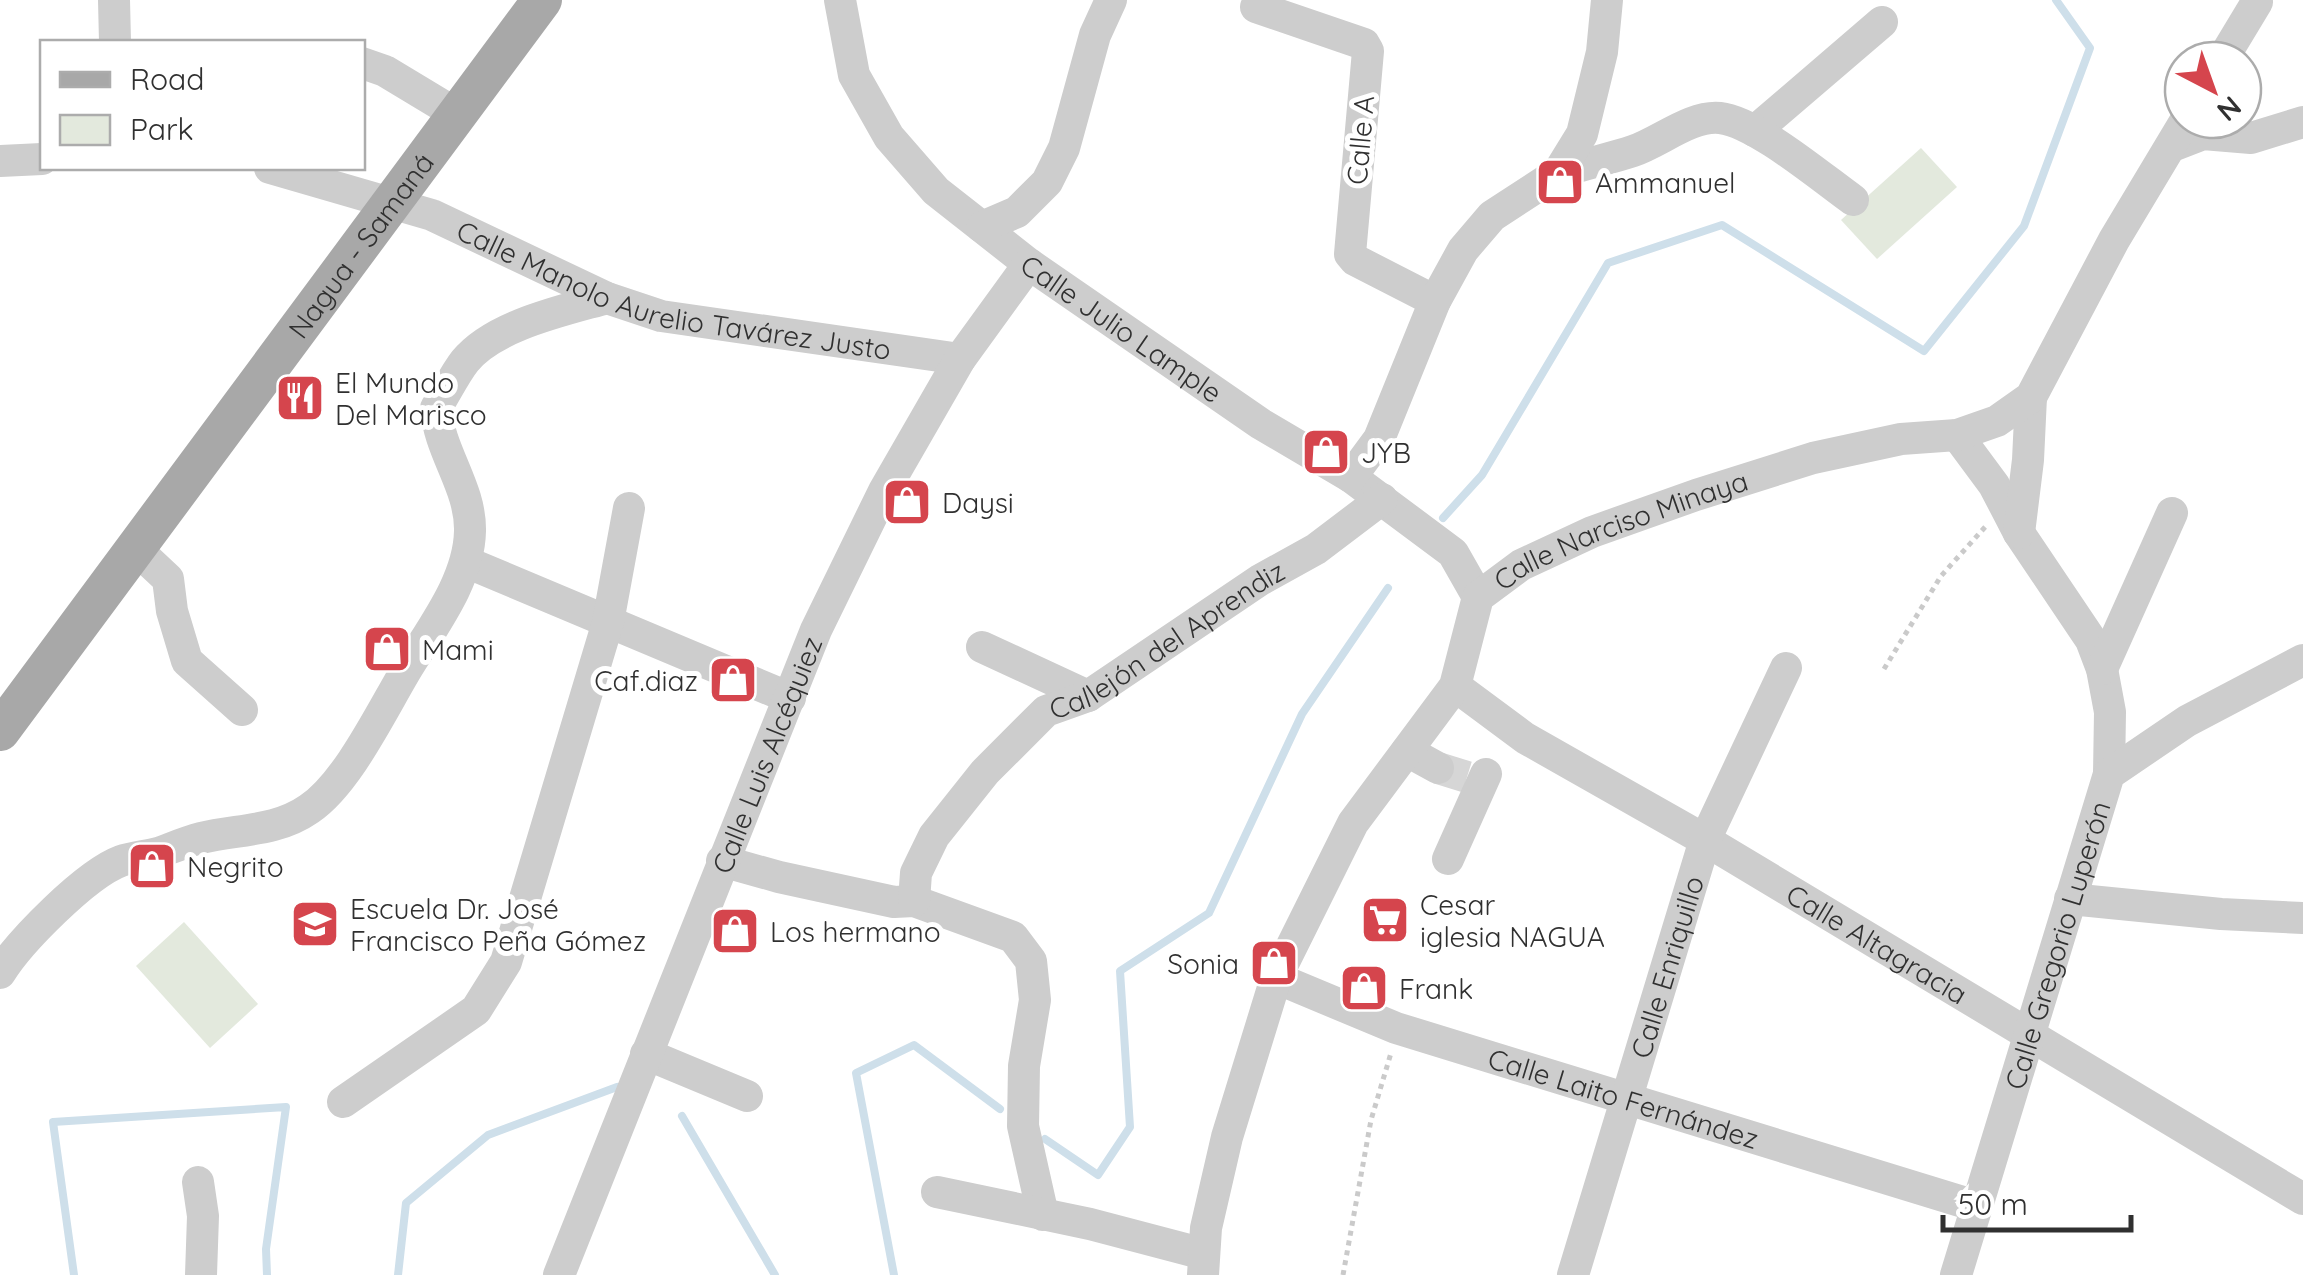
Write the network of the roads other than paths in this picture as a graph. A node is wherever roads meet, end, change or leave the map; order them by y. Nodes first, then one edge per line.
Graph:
1 (114, 0) edge
2 (542, 0) edge
3 (840, 0) edge
4 (1111, 0) edge
5 (1607, 0) edge
6 (2257, 2) edge
7 (1256, 7) dead end
8 (1882, 22) dead end
9 (115, 40) edge
10 (2234, 40) edge
11 (365, 65) edge
12 (458, 115) junction
13 (2303, 122) edge
14 (1755, 130) junction
15 (2263, 134) edge
16 (2175, 140) edge
17 (40, 159) edge
18 (0, 161) edge
19 (277, 170) edge
20 (1558, 173) junction
21 (1853, 200) dead end
22 (394, 202) junction
23 (982, 228) junction
24 (1029, 264) junction
25 (607, 298) junction
26 (1435, 301) junction
27 (960, 359) junction
28 (2031, 396) junction
29 (1957, 434) junction
30 (1351, 476) junction
31 (1382, 499) junction
32 (629, 508) dead end
33 (2172, 513) dead end
34 (2011, 519) junction
35 (136, 549) junction
36 (466, 562) junction
37 (1478, 596) junction
38 (608, 622) junction
39 (982, 647) dead end
40 (2303, 660) edge
41 (1786, 668) dead end
42 (2102, 669) junction
43 (1455, 686) junction
44 (1088, 696) junction
45 (790, 698) junction
46 (242, 710) dead end
47 (0, 731) edge
48 (1525, 738) junction
49 (1407, 751) junction
50 (1464, 773) junction
51 (2109, 774) junction
52 (1705, 840) junction
53 (1448, 859) dead end
54 (722, 860) junction
55 (2070, 899) junction
56 (914, 900) junction
57 (2303, 918) edge
58 (0, 974) edge
59 (1276, 978) junction
60 (2028, 1033) junction
61 (646, 1054) junction
62 (747, 1096) dead end
63 (1628, 1100) junction
64 (343, 1102) dead end
65 (198, 1182) dead end
66 (938, 1192) dead end
67 (2303, 1199) edge
68 (1976, 1206) junction
69 (1043, 1215) junction
70 (1203, 1265) edge
71 (202, 1275) edge
72 (559, 1275) edge
73 (1573, 1275) edge
74 (1956, 1275) edge

1 - 9 street
2 - 12 main road, Nagua - Samaná
3 - 23 street, Calle Julio Lample
4 - 23 street
5 - 20 street
6 - 10 street
7 - 26 street, Calle A
8 - 14 street
11 - 12 street
12 - 22 main road, Nagua - Samaná
13 - 15 street
14 - 20 street
14 - 21 street
16 - 28 street, Calle Narciso Minaya
17 - 18 street
19 - 22 street, Calle Manolo Aurelio Tavárez Justo
20 - 26 street
22 - 25 street, Calle Manolo Aurelio Tavárez Justo
22 - 35 main road, Nagua - Samaná
23 - 24 street, Calle Julio Lample
24 - 27 street, Calle Luis Alcéquiez
24 - 30 street, Calle Julio Lample
25 - 27 street, Calle Manolo Aurelio Tavárez Justo
25 - 36 street
26 - 30 street
27 - 45 street, Calle Luis Alcéquiez
28 - 29 street, Calle Narciso Minaya
28 - 34 street
29 - 34 street
29 - 37 street, Calle Narciso Minaya
30 - 31 street, Calle Julio Lample
31 - 37 street, Calle Julio Lample
31 - 44 street, Callejón del Aprendiz
32 - 38 street
33 - 42 street
34 - 42 street
35 - 46 street
35 - 47 main road, Nagua - Samaná
36 - 38 street
36 - 58 street
37 - 43 street, Calle Narciso Minaya
38 - 45 street
38 - 64 street
39 - 44 street
40 - 51 street, Calle Gregorio Luperón
41 - 52 street, Calle Enriquillo
42 - 51 street
43 - 48 street, Calle Altagracia
43 - 49 street, Calle Narciso Minaya
44 - 56 street, Callejón del Aprendiz
45 - 54 street, Calle Luis Alcéquiez
48 - 50 street
48 - 52 street, Calle Altagracia
49 - 50 street
49 - 59 street, Calle Narciso Minaya
50 - 53 street
51 - 55 street, Calle Gregorio Luperón
52 - 60 street, Calle Altagracia
52 - 63 street, Calle Enriquillo
54 - 56 street
54 - 61 street, Calle Luis Alcéquiez
55 - 57 street
55 - 60 street, Calle Gregorio Luperón
56 - 69 street
59 - 63 street, Calle Laito Fernández
59 - 70 street, Calle Narciso Minaya
60 - 67 street, Calle Altagracia
60 - 68 street, Calle Gregorio Luperón
61 - 62 street
61 - 72 street, Calle Luis Alcéquiez
63 - 68 street, Calle Laito Fernández
63 - 73 street, Calle Enriquillo
65 - 71 street
66 - 69 street
68 - 74 street, Calle Gregorio Luperón
69 - 70 street

